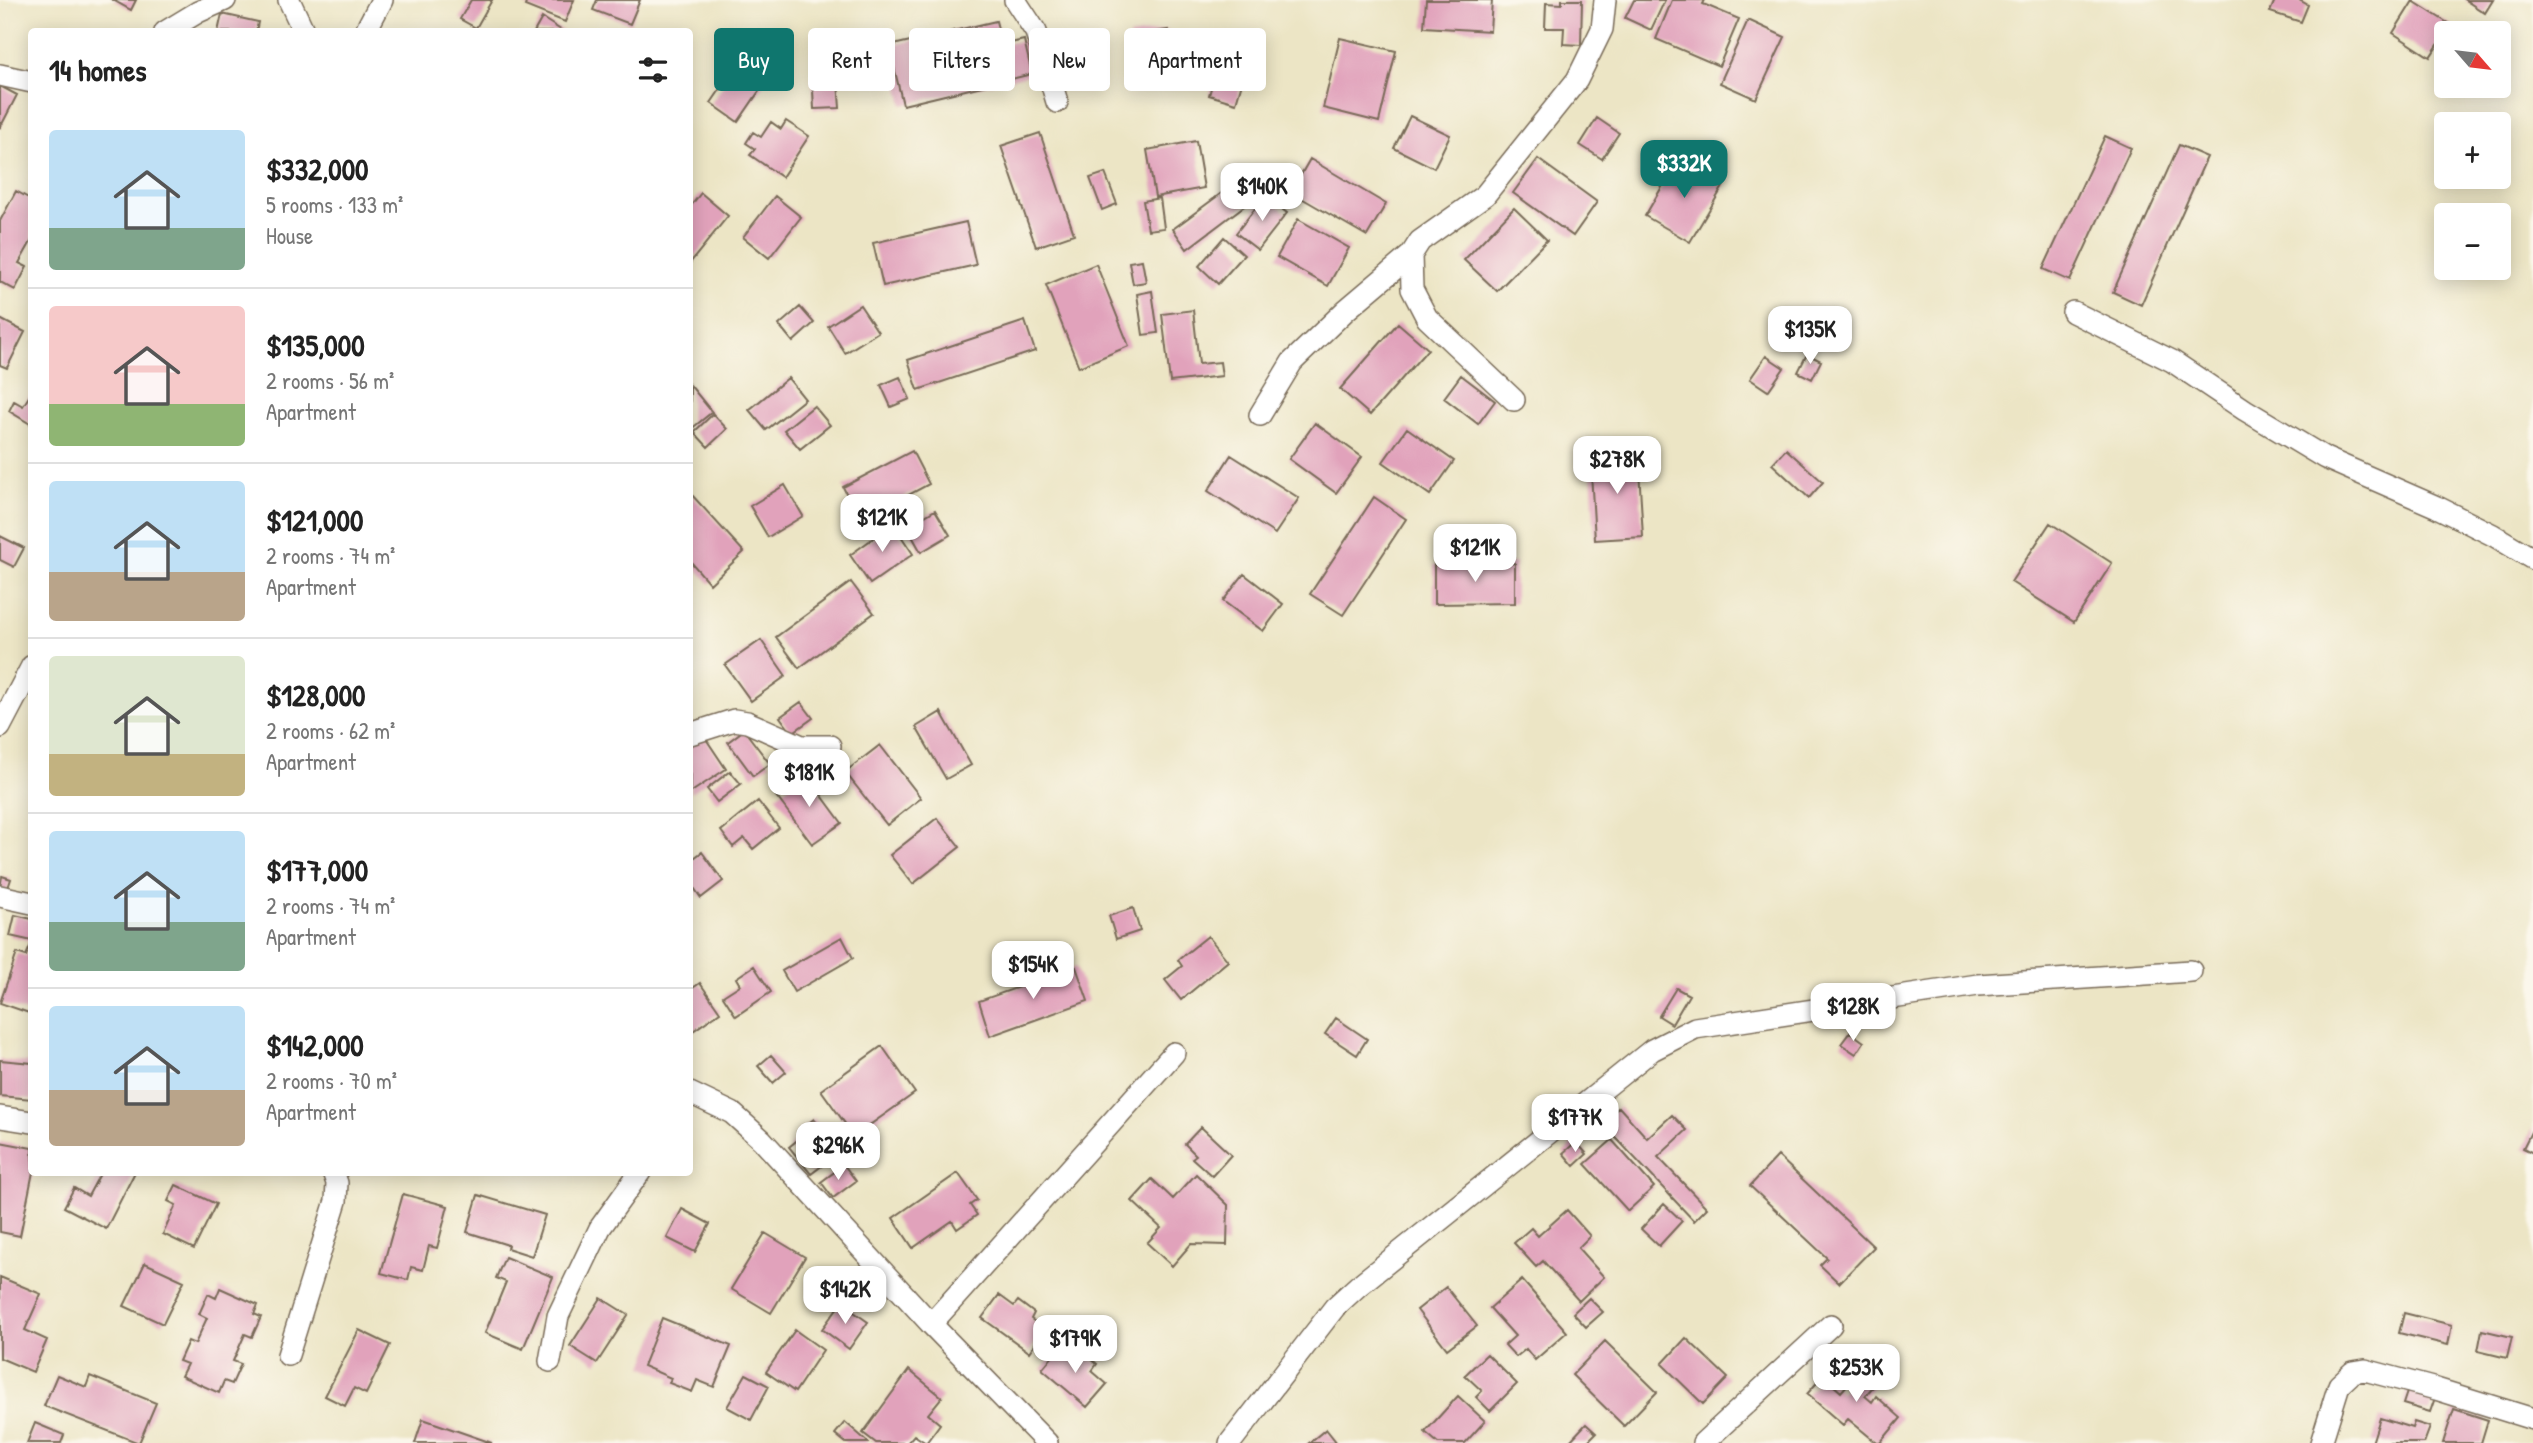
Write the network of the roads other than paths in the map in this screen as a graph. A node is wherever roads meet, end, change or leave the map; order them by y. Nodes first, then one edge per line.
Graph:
1 (225, 0) edge
2 (289, 0) edge
3 (382, 0) edge
4 (1015, 0) edge
5 (1605, 0) edge
6 (172, 28) edge
7 (302, 28) edge
8 (367, 28) edge
9 (0, 75) edge
10 (28, 81) edge
11 (1057, 102) dead end
12 (1411, 255) junction
13 (2073, 313) dead end
14 (1514, 400) dead end
15 (1260, 415) dead end
16 (2533, 559) edge
17 (28, 674) edge
18 (0, 727) edge
19 (693, 733) edge
20 (830, 746) dead end
21 (0, 896) edge
22 (28, 902) edge
23 (2191, 971) dead end
24 (1174, 1054) dead end
25 (693, 1094) edge
26 (0, 1117) edge
27 (28, 1121) edge
28 (334, 1176) edge
29 (637, 1176) edge
30 (931, 1324) junction
31 (1831, 1325) dead end
32 (288, 1355) dead end
33 (550, 1361) dead end
34 (2533, 1419) edge
35 (1047, 1443) edge
36 (1230, 1443) edge
37 (1703, 1443) edge
38 (2321, 1443) edge

1 - 6 street
2 - 7 street
3 - 8 street
4 - 11 street
5 - 12 street
9 - 10 street
12 - 14 street
12 - 15 street
13 - 16 street
17 - 18 street
19 - 20 street
21 - 22 street
23 - 36 street
24 - 30 street
25 - 30 street
26 - 27 street
28 - 32 street
29 - 33 street
30 - 35 street
31 - 37 street
34 - 38 street

